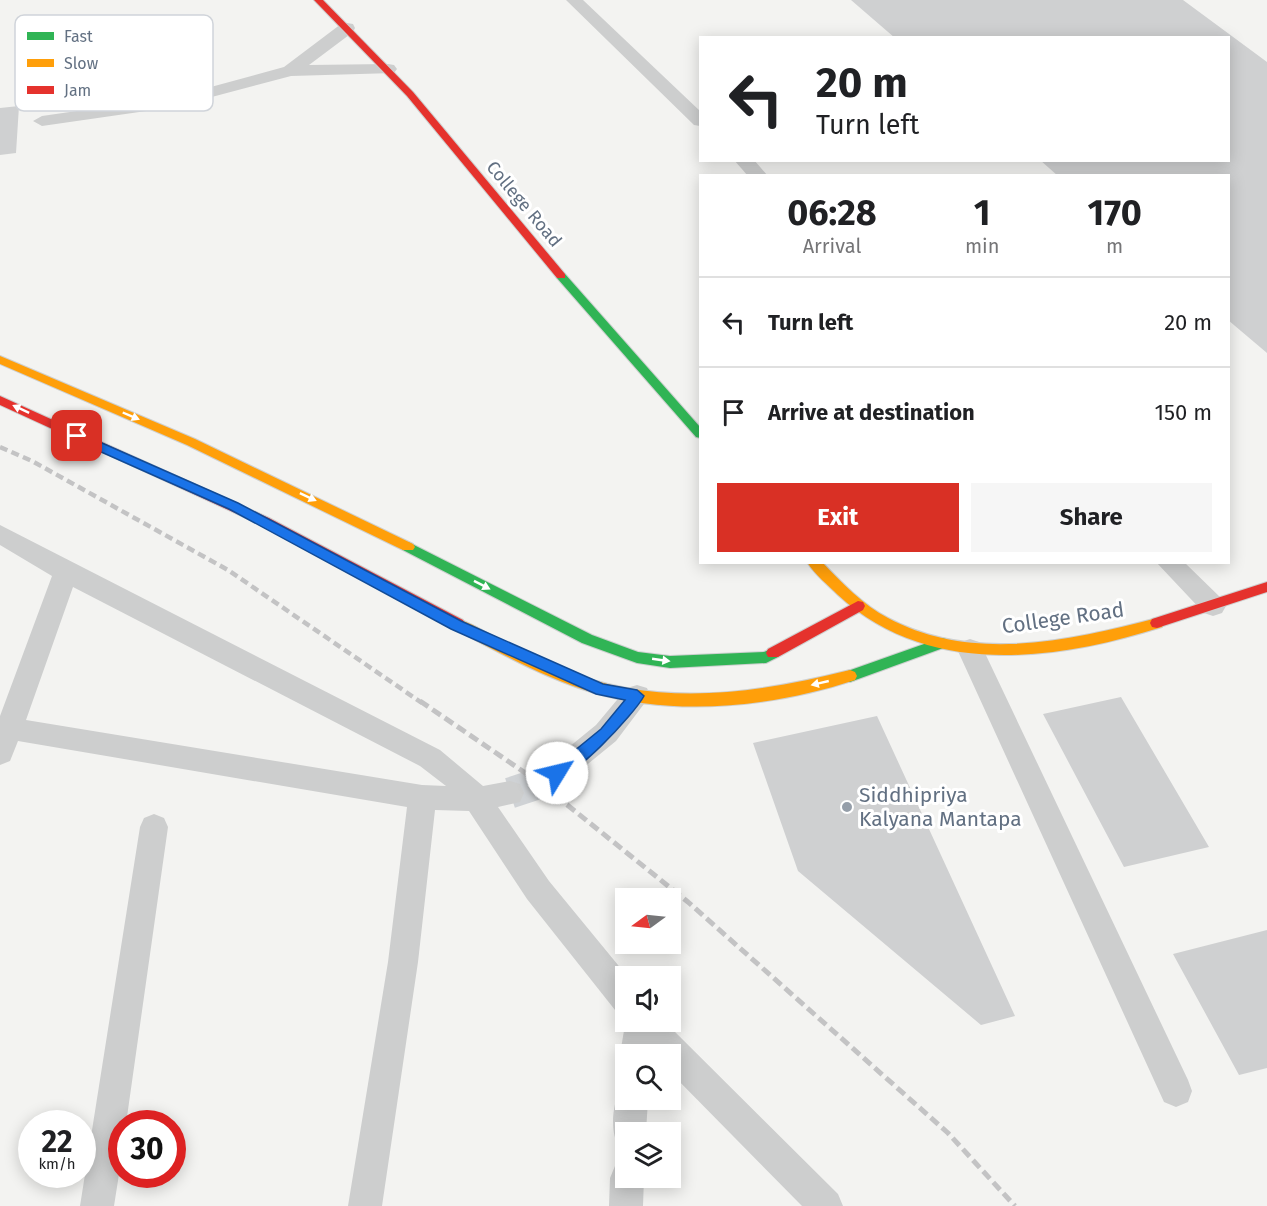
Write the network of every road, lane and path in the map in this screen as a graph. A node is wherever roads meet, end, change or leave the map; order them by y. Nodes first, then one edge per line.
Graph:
1 (318, 0) edge
2 (573, 0) edge
3 (347, 28) junction
4 (388, 69) junction
5 (290, 71) junction
6 (213, 92) edge
7 (111, 111) edge
8 (699, 120) edge
9 (42, 121) dead end
10 (745, 162) edge
11 (757, 174) edge
12 (0, 360) edge
13 (0, 400) edge
14 (699, 433) edge
15 (0, 534) edge
16 (815, 564) edge
17 (1170, 564) edge
18 (66, 572) junction
19 (1267, 587) edge
20 (858, 606) junction
21 (1213, 606) junction
22 (941, 643) junction
23 (970, 649) junction
24 (637, 696) junction
25 (3, 736) edge
26 (557, 773) tunnel mouth
27 (510, 793) tunnel mouth
28 (422, 797) junction
29 (477, 799) junction
30 (154, 827) dead end
31 (615, 986) edge
32 (651, 1032) edge
33 (1176, 1092) dead end
34 (627, 1188) edge
35 (97, 1206) edge
36 (365, 1206) edge
37 (626, 1206) edge
38 (826, 1206) edge

1 - 3 street, College Road
2 - 8 street
3 - 4 street, College Road
3 - 5 street
4 - 5 street
4 - 14 street, College Road
5 - 6 street
7 - 9 street
10 - 11 street
12 -> 20 street
24 -> 13 street
15 - 18 street
16 - 20 street, College Road
17 - 21 street
18 - 25 street
18 - 29 street
19 - 21 street, College Road
20 - 22 street, College Road
21 - 23 street, College Road
22 - 23 street, College Road
22 -> 24 street
23 - 33 street
24 - 26 street
25 - 28 street
27 - 29 street
28 - 29 street
28 - 36 street
29 - 31 street
30 - 35 street
32 - 38 street
34 - 37 street

